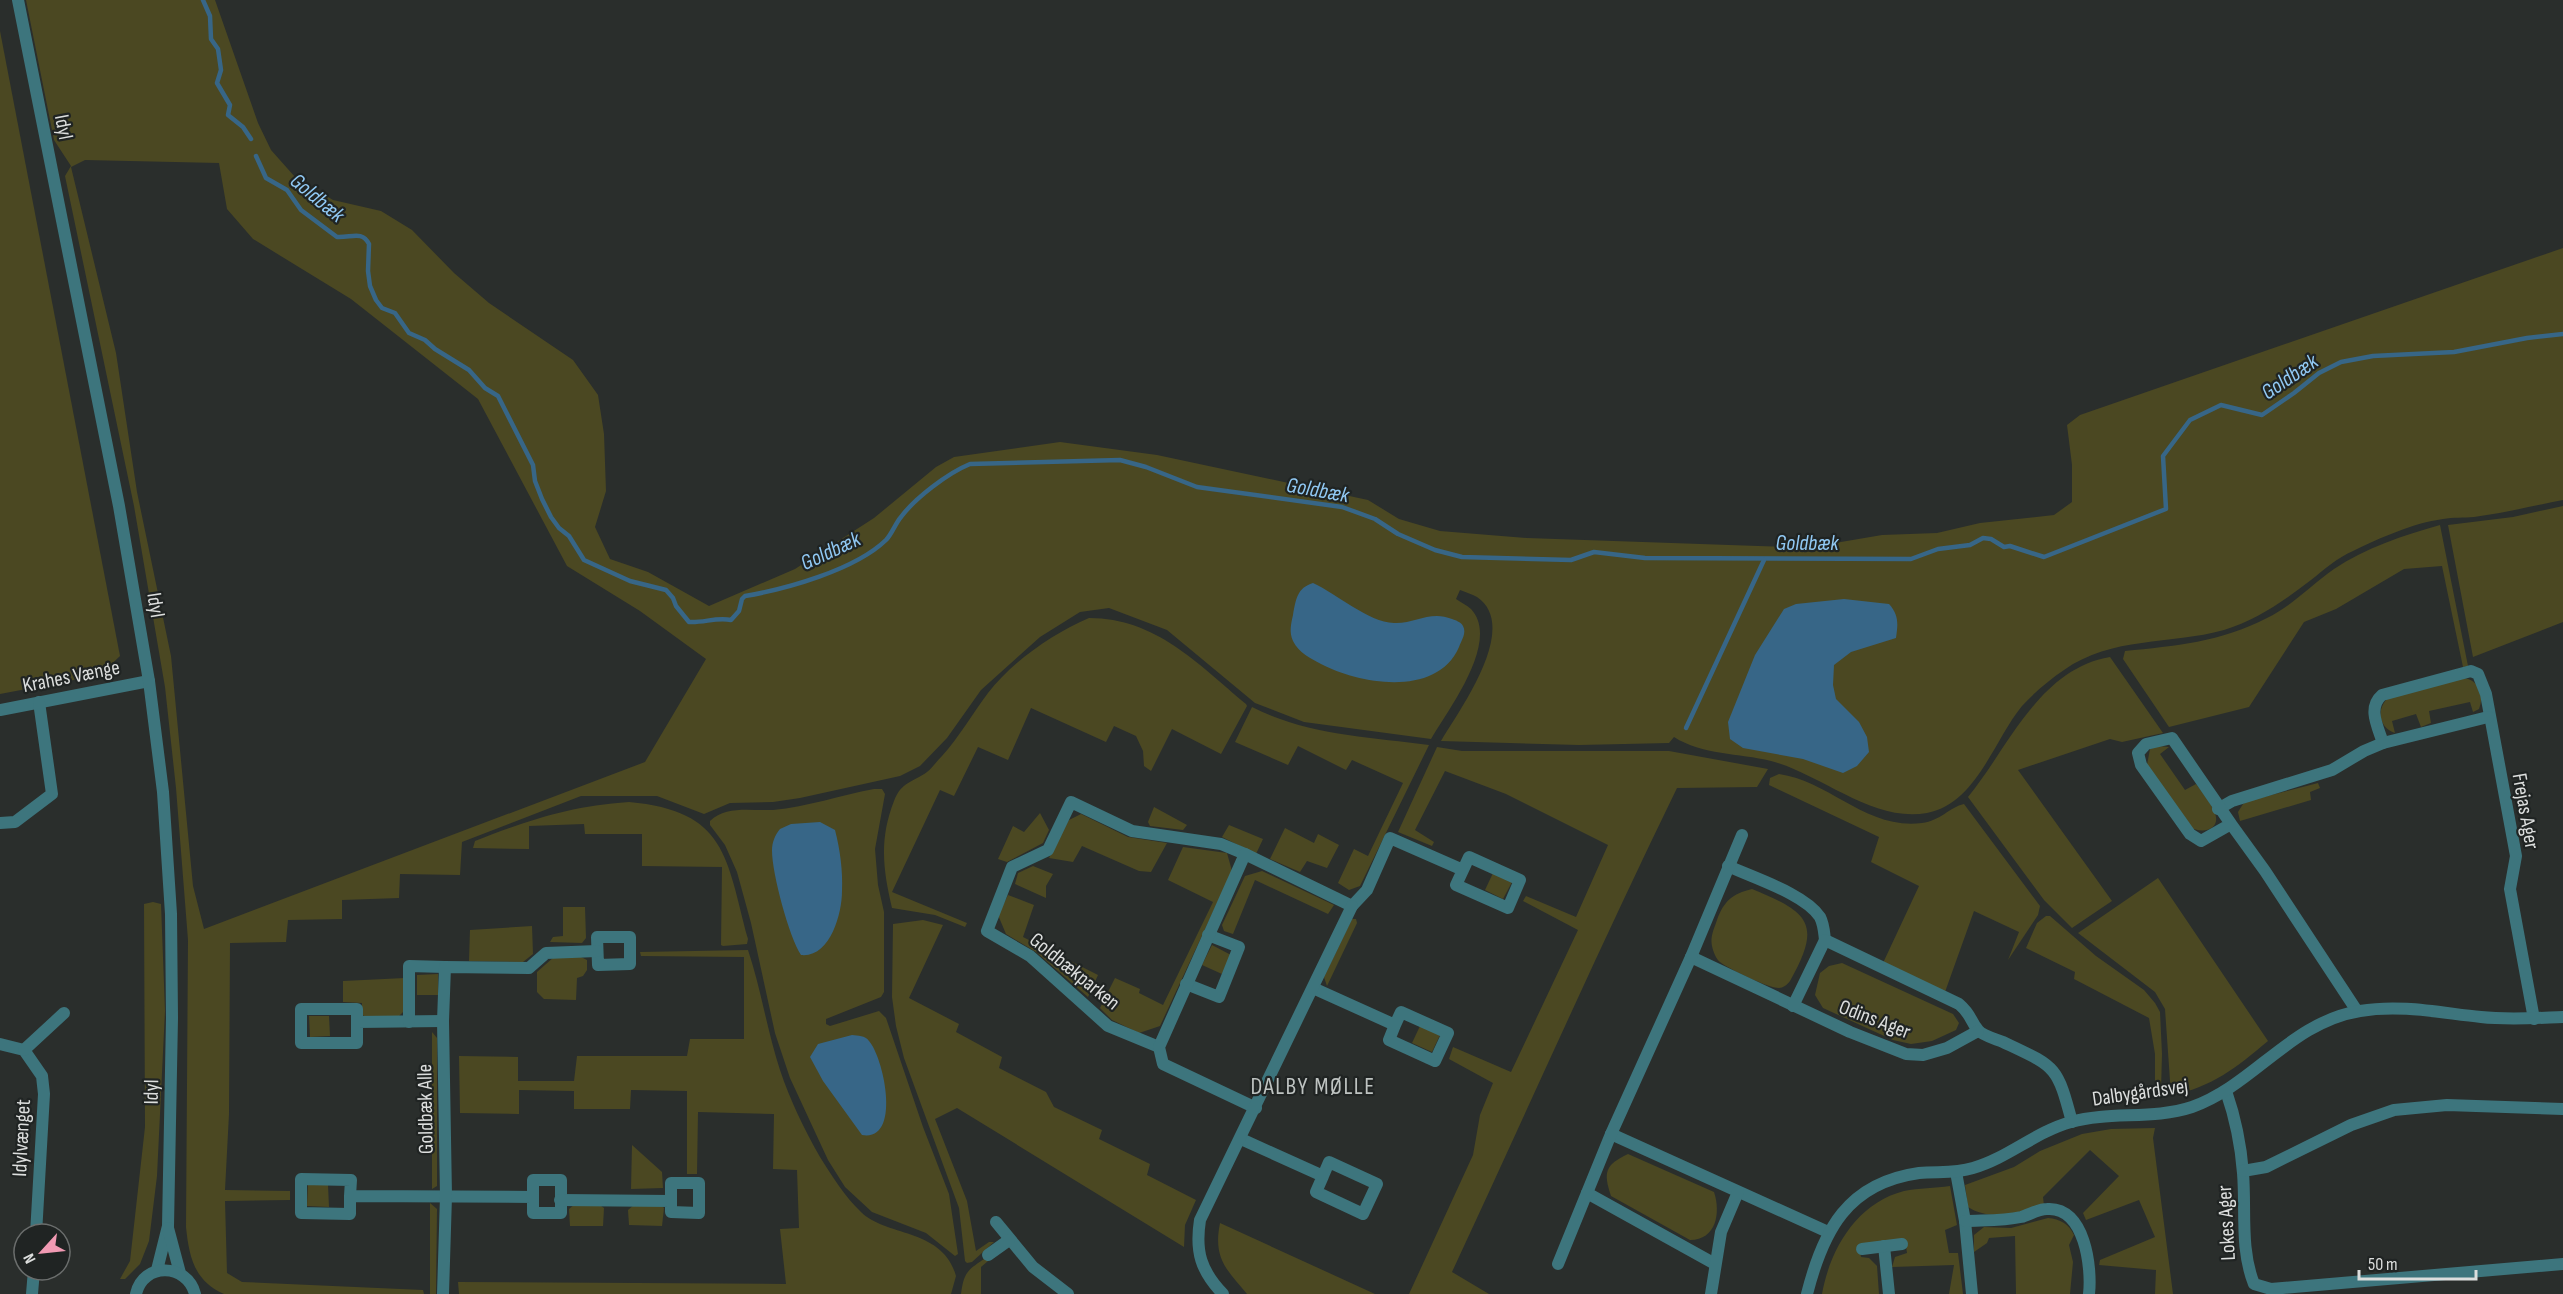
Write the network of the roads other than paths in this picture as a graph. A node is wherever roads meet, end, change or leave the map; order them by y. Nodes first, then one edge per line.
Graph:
1 (18, 0) edge
2 (149, 681) junction
3 (39, 702) junction
4 (0, 710) edge
5 (2488, 717) junction
6 (2384, 743) junction
7 (2218, 809) junction
8 (0, 823) edge
9 (2230, 824) junction
10 (1742, 835) dead end
11 (1245, 854) junction
12 (1728, 866) junction
13 (1463, 870) junction
14 (1352, 906) junction
15 (1208, 935) junction
16 (1825, 940) junction
17 (597, 951) dead end
18 (1690, 957) junction
19 (445, 968) junction
20 (1186, 984) junction
21 (1313, 988) junction
22 (1792, 1006) junction
23 (2357, 1011) junction
24 (64, 1013) dead end
25 (2563, 1017) edge
26 (2534, 1018) junction
27 (443, 1021) junction
28 (357, 1022) junction
29 (409, 1022) junction
30 (1395, 1025) junction
31 (1978, 1031) junction
32 (0, 1044) edge
33 (1159, 1047) junction
34 (24, 1050) junction
35 (2226, 1091) junction
36 (1256, 1108) junction
37 (2563, 1108) edge
38 (2072, 1122) junction
39 (1611, 1134) junction
40 (1241, 1139) junction
41 (1956, 1172) junction
42 (2243, 1172) junction
43 (1323, 1176) junction
44 (1738, 1192) junction
45 (1587, 1193) junction
46 (350, 1196) junction
47 (446, 1196) junction
48 (533, 1197) junction
49 (560, 1200) junction
50 (670, 1201) dead end
51 (1965, 1221) junction
52 (37, 1222) edge
53 (996, 1222) dead end
54 (168, 1226) junction
55 (1828, 1232) junction
56 (1009, 1240) junction
57 (1902, 1244) dead end
58 (1884, 1246) junction
59 (1862, 1249) dead end
60 (988, 1255) dead end
61 (1558, 1263) dead end
62 (1715, 1264) junction
63 (2563, 1264) edge
64 (157, 1270) junction
65 (180, 1273) junction
66 (136, 1294) edge
67 (195, 1294) edge
68 (443, 1294) edge
69 (1068, 1294) edge
70 (1223, 1294) edge
71 (1712, 1294) edge
72 (1807, 1294) edge
73 (1889, 1294) edge
74 (1972, 1294) edge
75 (2089, 1294) edge

1 - 2 street, Idyl
2 - 3 street, Krahes Vænge
2 - 54 street, Idyl
3 - 4 street, Krahes Vænge
3 - 8 street
5 - 6 street
5 - 6 street, Frejas Ager
5 - 26 street, Frejas Ager
6 - 7 street
7 - 9 street
7 - 9 street
9 - 23 street
10 - 12 street
11 - 14 street, Goldbækparken
11 - 15 street
11 - 33 street, Goldbækparken
12 - 16 street
12 - 18 street
13 - 13 street
13 - 14 street
14 - 21 street
15 - 20 street
15 - 20 street
16 - 22 street
16 - 31 street
17 - 19 street
18 - 22 street, Odins Ager
18 - 39 street
19 - 27 street, Goldbæk Alle
19 - 29 street
20 - 33 street
21 - 30 street
21 - 36 street
22 - 31 street, Odins Ager
23 - 26 street, Dalbygårdsvej
23 - 35 street, Dalbygårdsvej
24 - 34 street
25 - 26 street, Dalbygårdsvej
27 - 29 street
27 - 47 street, Goldbæk Alle
28 - 28 street
28 - 29 street
30 - 30 street
31 - 38 street
32 - 34 street
33 - 36 street
34 - 52 street, Idylvænget
35 - 38 street, Dalbygårdsvej
35 - 42 street, Lokes Ager
36 - 40 street
37 - 42 street, Lokes Ager
38 - 41 street, Dalbygårdsvej
39 - 44 street
39 - 45 street
40 - 43 street
40 - 70 street
41 - 51 street
41 - 55 street, Dalbygårdsvej
42 - 63 street, Lokes Ager
43 - 43 street
44 - 55 street
44 - 62 street
45 - 61 street
45 - 62 street
46 - 46 street
46 - 47 street
47 - 48 street
47 - 68 street, Goldbæk Alle
48 - 49 street
48 - 49 street
49 - 50 street
51 - 74 street
51 - 75 street
53 - 56 street
54 - 64 street, Idyl
54 - 65 street, Idyl
55 - 72 street, Dalbygårdsvej
56 - 60 street
56 - 69 street
57 - 58 street
58 - 59 street
58 - 73 street
62 - 71 street
64 - 65 street
64 - 66 street
65 - 67 street

